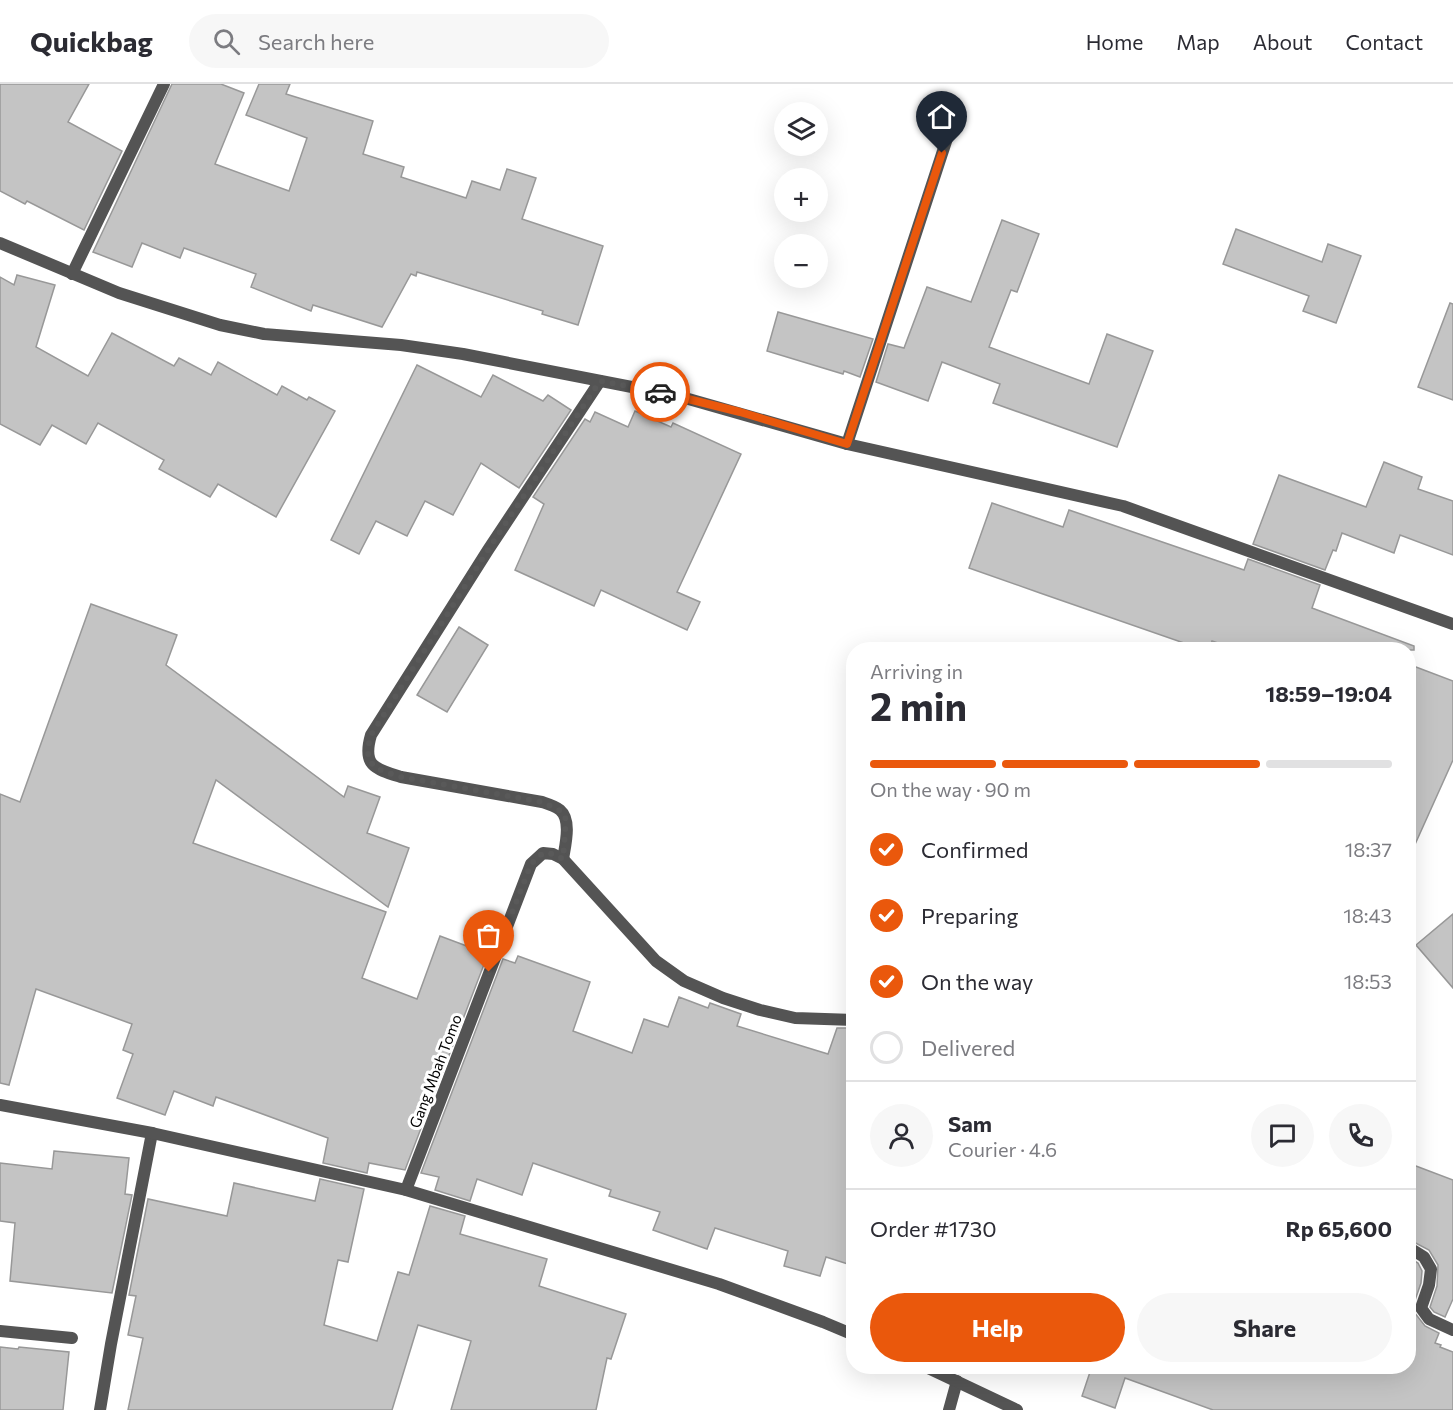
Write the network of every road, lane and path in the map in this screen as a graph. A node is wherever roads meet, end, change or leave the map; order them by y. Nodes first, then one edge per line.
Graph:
1 (164, 84) edge
2 (957, 108) dead end
3 (0, 243) edge
4 (72, 274) junction
5 (600, 381) junction
6 (847, 444) junction
7 (1453, 624) edge
8 (563, 859) junction
9 (846, 1020) edge
10 (0, 1106) edge
11 (152, 1133) junction
12 (406, 1190) junction
13 (1416, 1252) edge
14 (1453, 1330) edge
15 (0, 1331) edge
16 (846, 1332) edge
17 (72, 1338) dead end
18 (942, 1374) edge
19 (957, 1381) junction
20 (100, 1410) edge
21 (949, 1410) edge
22 (1017, 1410) edge

1 - 4 street
2 - 6 street
3 - 4 street
4 - 5 street
5 - 6 street
5 - 8 street
6 - 7 street
8 - 9 street
8 - 12 street, Gang Mbah Tomo
10 - 11 street
11 - 12 street
11 - 20 street
12 - 16 street
13 - 14 street
15 - 17 street
18 - 19 street
19 - 21 street
19 - 22 street

